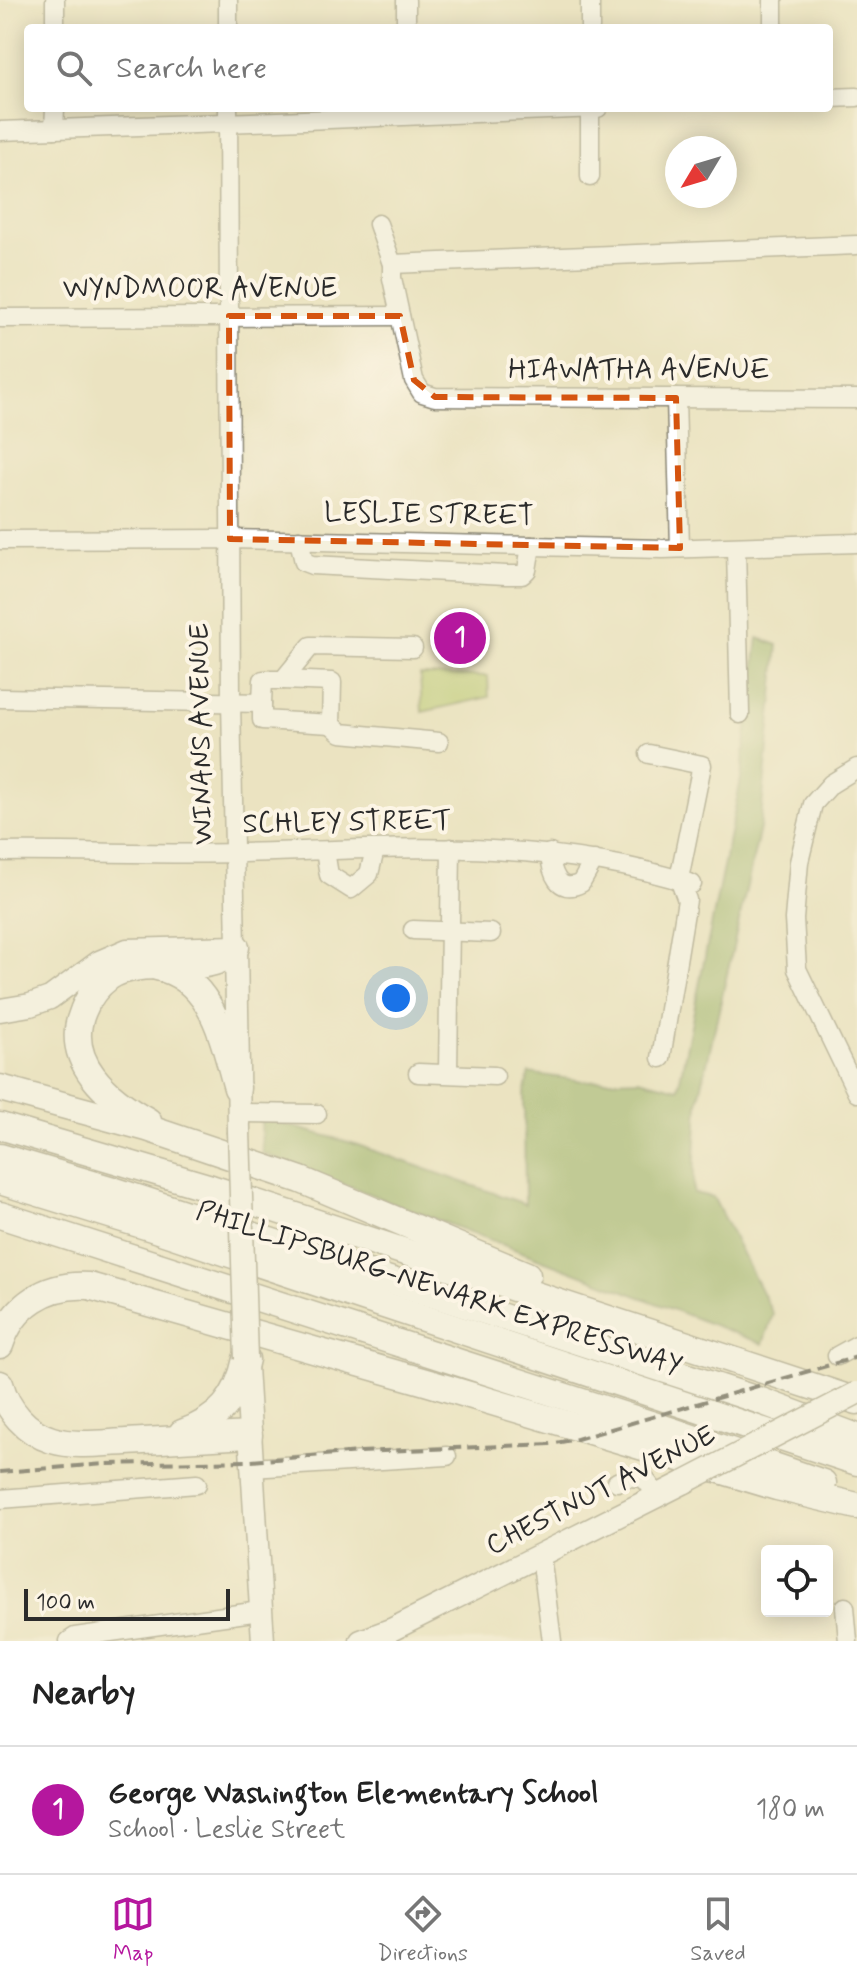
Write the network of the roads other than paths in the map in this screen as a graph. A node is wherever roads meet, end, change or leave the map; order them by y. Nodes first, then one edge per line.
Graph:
1 (55, 0) edge
2 (228, 0) edge
3 (406, 0) edge
4 (590, 0) edge
5 (773, 0) edge
6 (55, 24) edge
7 (228, 24) edge
8 (406, 24) edge
9 (590, 24) edge
10 (773, 24) edge
11 (857, 97) edge
12 (833, 98) edge
13 (55, 112) edge
14 (370, 112) edge
15 (590, 112) edge
16 (228, 116) edge
17 (54, 129) junction
18 (0, 131) edge
19 (590, 177) dead end
20 (378, 224) dead end
21 (857, 245) edge
22 (392, 264) junction
23 (229, 316) junction
24 (400, 316) junction
25 (0, 318) edge
26 (676, 398) junction
27 (857, 399) edge
28 (230, 539) junction
29 (0, 540) edge
30 (299, 540) junction
31 (857, 543) edge
32 (531, 546) junction
33 (680, 548) junction
34 (736, 548) junction
35 (413, 648) dead end
36 (283, 680) junction
37 (0, 698) edge
38 (231, 701) junction
39 (262, 703) junction
40 (740, 714) dead end
41 (331, 724) junction
42 (439, 742) dead end
43 (649, 754) dead end
44 (857, 768) edge
45 (451, 848) junction
46 (375, 850) junction
47 (325, 851) junction
48 (0, 852) edge
49 (234, 853) junction
50 (550, 853) junction
51 (594, 860) junction
52 (686, 881) junction
53 (413, 930) dead end
54 (450, 931) junction
55 (491, 933) dead end
56 (236, 947) junction
57 (141, 966) junction
58 (0, 1010) edge
59 (661, 1058) dead end
60 (418, 1073) dead end
61 (448, 1073) junction
62 (495, 1076) dead end
63 (0, 1088) edge
64 (857, 1093) edge
65 (238, 1110) junction
66 (317, 1114) dead end
67 (0, 1126) edge
68 (182, 1140) junction
69 (0, 1157) edge
70 (0, 1181) edge
71 (0, 1215) edge
72 (616, 1320) junction
73 (0, 1345) edge
74 (857, 1345) edge
75 (837, 1356) dead end
76 (246, 1359) junction
77 (0, 1384) edge
78 (857, 1393) edge
79 (857, 1401) edge
80 (249, 1435) junction
81 (857, 1437) edge
82 (149, 1441) junction
83 (447, 1456) dead end
84 (857, 1462) edge
85 (251, 1468) junction
86 (617, 1482) dead end
87 (197, 1484) dead end
88 (857, 1495) edge
89 (658, 1496) junction
90 (0, 1499) edge
91 (857, 1506) edge
92 (541, 1556) junction
93 (845, 1607) dead end
94 (260, 1611) junction
95 (393, 1629) junction
96 (69, 1641) edge
97 (263, 1641) edge
98 (361, 1641) edge
99 (371, 1641) edge
100 (552, 1641) edge
101 (848, 1641) edge

1 - 6 street
2 - 7 street
3 - 8 street
4 - 9 street
5 - 10 street
11 - 12 street
13 - 17 street
14 - 16 street
15 - 19 street
16 - 17 street
16 - 23 street, WINANS AVENUE
17 - 18 street
20 - 22 street
21 - 22 street
22 - 24 street
23 - 24 street, WYNDMOOR AVENUE
23 - 25 street, WYNDMOOR AVENUE
23 - 28 street, WINANS AVENUE
24 - 26 street, HIAWATHA AVENUE
26 - 27 street, HIAWATHA AVENUE
26 - 33 street
28 - 29 street, LESLIE STREET
28 - 30 street, LESLIE STREET
28 - 38 street, WINANS AVENUE
30 - 32 street, LESLIE STREET
30 - 32 street
31 - 34 street, LESLIE STREET
32 - 33 street, LESLIE STREET
33 - 34 street, LESLIE STREET
34 - 40 street
35 - 36 street
36 - 39 street
36 - 41 street
37 - 38 street
38 - 39 street
38 - 49 street, WINANS AVENUE
39 - 41 street
41 - 42 street
43 - 52 street
44 - 64 street
45 - 46 street, SCHLEY STREET
45 - 50 street, SCHLEY STREET
45 - 54 street
46 - 47 street, SCHLEY STREET
46 - 47 street
47 - 49 street, SCHLEY STREET
48 - 49 street, SCHLEY STREET
49 - 56 street, WINANS AVENUE
50 - 51 street, SCHLEY STREET
50 - 51 street
51 - 52 street, SCHLEY STREET
52 - 59 street
53 - 54 street
54 - 55 street
54 - 61 street
56 - 57 highway
56 - 58 main road
56 - 65 main road, WINANS AVENUE
57 - 65 highway
57 - 68 highway
60 - 61 street
61 - 62 street
63 - 68 highway
65 - 66 street
65 - 76 main road, WINANS AVENUE, bridge
67 - 72 highway, PHILLIPSBURG-NEWARK EXPRESSWAY
68 - 72 highway
69 - 81 highway, PHILLIPSBURG-NEWARK EXPRESSWAY
70 - 84 highway, PHILLIPSBURG-NEWARK EXPRESSWAY
71 - 88 highway
72 - 79 highway, PHILLIPSBURG-NEWARK EXPRESSWAY
73 - 91 highway
74 - 75 street
76 - 80 main road, WINANS AVENUE
76 - 82 highway
77 - 82 highway
78 - 89 main road, CHESTNUT AVENUE, bridge
80 - 82 highway
80 - 85 main road, WINANS AVENUE
83 - 85 street
85 - 94 main road, WINANS AVENUE
86 - 89 street
87 - 90 street
89 - 92 main road, CHESTNUT AVENUE
92 - 95 main road, CHESTNUT AVENUE
92 - 100 street
93 - 101 street
94 - 96 street
94 - 97 main road, WINANS AVENUE
95 - 98 main road
95 - 99 street, CHESTNUT AVENUE

